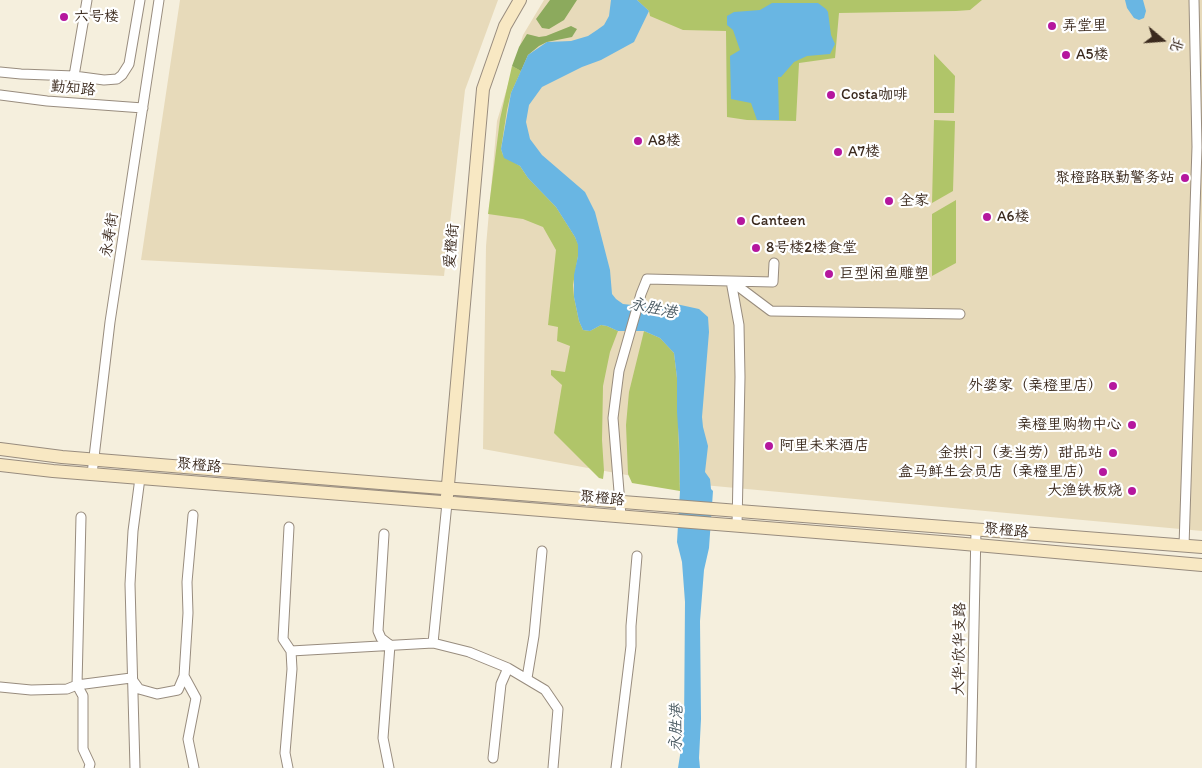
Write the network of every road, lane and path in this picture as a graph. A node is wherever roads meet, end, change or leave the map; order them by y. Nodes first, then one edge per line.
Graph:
1 (87, 0) edge
2 (140, 0) edge
3 (159, 0) edge
4 (520, 0) edge
5 (1194, 0) edge
6 (0, 72) edge
7 (74, 76) junction
8 (0, 95) edge
9 (143, 108) junction
10 (774, 264) dead end
11 (854, 274) dead end
12 (864, 274) dead end
13 (731, 282) junction
14 (960, 314) dead end
15 (0, 449) edge
16 (93, 459) junction
17 (0, 465) edge
18 (92, 474) junction
19 (140, 478) junction
20 (448, 488) junction
21 (619, 501) junction
22 (447, 503) junction
23 (738, 510) junction
24 (193, 516) dead end
25 (620, 516) junction
26 (81, 517) dead end
27 (737, 526) junction
28 (289, 527) dead end
29 (976, 530) junction
30 (384, 534) dead end
31 (975, 544) junction
32 (1184, 546) junction
33 (1202, 547) edge
34 (542, 551) dead end
35 (637, 556) dead end
36 (1202, 565) edge
37 (433, 643) junction
38 (390, 645) junction
39 (291, 651) junction
40 (508, 668) junction
41 (184, 676) junction
42 (131, 678) junction
43 (527, 678) junction
44 (77, 685) junction
45 (0, 687) edge
46 (493, 758) dead end
47 (89, 768) edge
48 (135, 768) edge
49 (194, 768) edge
50 (288, 768) edge
51 (388, 768) edge
52 (553, 768) edge
53 (616, 768) edge
54 (971, 768) edge

1 - 7 street
2 - 7 street
3 - 9 street, 永寿街
4 - 20 street, 爱橙街
5 - 32 street
6 - 7 street
8 - 9 street, 勤知路
9 - 16 street, 永寿街
10 - 13 street
11 - 12 street
13 - 14 street
13 - 21 street
13 - 23 street
15 - 16 street, 聚橙路
16 - 18 street, 永寿街
16 - 20 street, 聚橙路
17 - 18 street, 聚橙路
18 - 19 street, 聚橙路
19 - 22 street, 聚橙路
19 - 42 street
20 - 21 street, 聚橙路
20 - 22 street, 爱橙街
21 - 23 street, 聚橙路
21 - 25 street
22 - 25 street, 聚橙路
22 - 37 street
23 - 27 street
23 - 29 street, 聚橙路
24 - 41 street
25 - 27 street, 聚橙路
26 - 44 street
27 - 31 street, 聚橙路
28 - 39 street
29 - 31 street, 大华·欣华支路
29 - 32 street, 聚橙路
30 - 38 street
31 - 36 street, 聚橙路
31 - 54 street, 大华·欣华支路
32 - 33 street, 聚橙路
34 - 43 street
35 - 53 street
37 - 38 street
37 - 40 street
38 - 39 street
38 - 51 street
39 - 50 street
40 - 43 street
40 - 46 street
41 - 42 street
41 - 49 street
42 - 44 street
42 - 48 street
43 - 52 street
44 - 45 street
44 - 47 street

